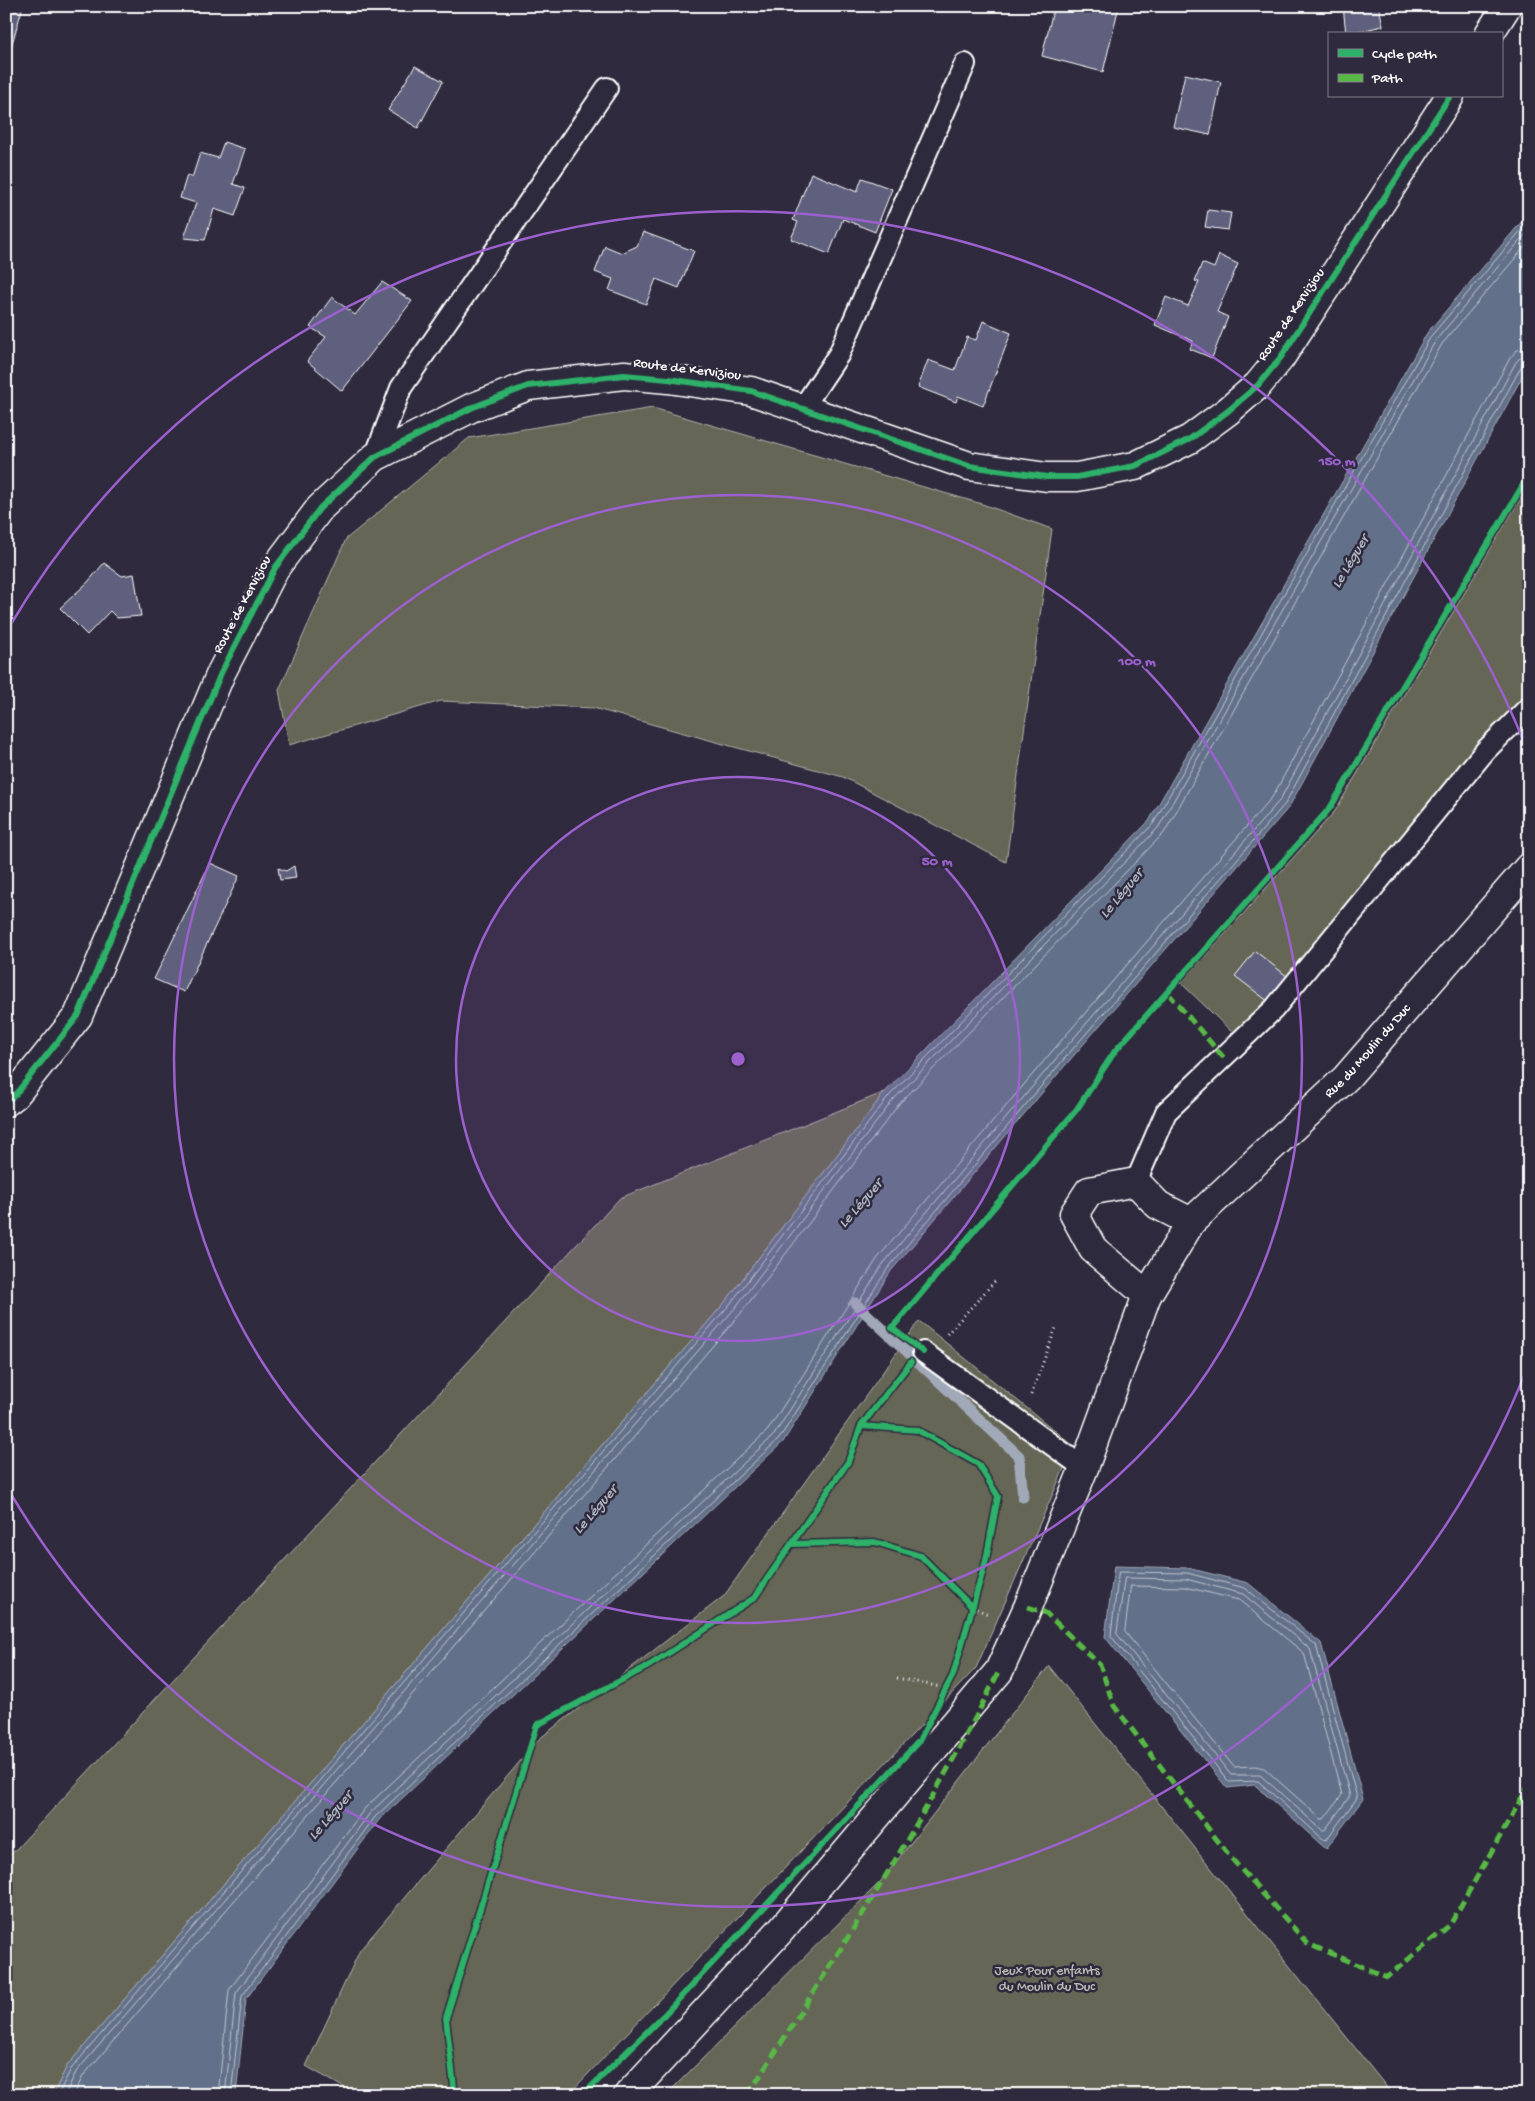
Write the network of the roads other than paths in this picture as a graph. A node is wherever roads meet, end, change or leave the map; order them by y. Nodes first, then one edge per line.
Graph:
1 (1507, 6) edge
2 (1490, 32) edge
3 (965, 64) dead end
4 (607, 88) dead end
5 (1449, 98) edge
6 (802, 409) junction
7 (375, 457) junction
8 (1529, 707) edge
9 (1529, 867) edge
10 (6, 1102) edge
11 (1136, 1182) junction
12 (1190, 1222) junction
13 (1147, 1296) junction
14 (923, 1352) road end
15 (1084, 1468) junction
16 (628, 2095) edge

1 - 2 street
3 - 6 lane
4 - 7 lane
5 - 6 street, Route de Kerviziou
6 - 7 street, Route de Kerviziou
7 - 10 street, Route de Kerviziou
8 - 11 lane
9 - 12 street, Rue du Moulin du Duc
11 - 12 street
11 - 13 street
12 - 13 street, Rue du Moulin du Duc
13 - 15 street, Rue du Moulin du Duc
14 - 15 lane
15 - 16 street, Rue du Moulin du Duc

